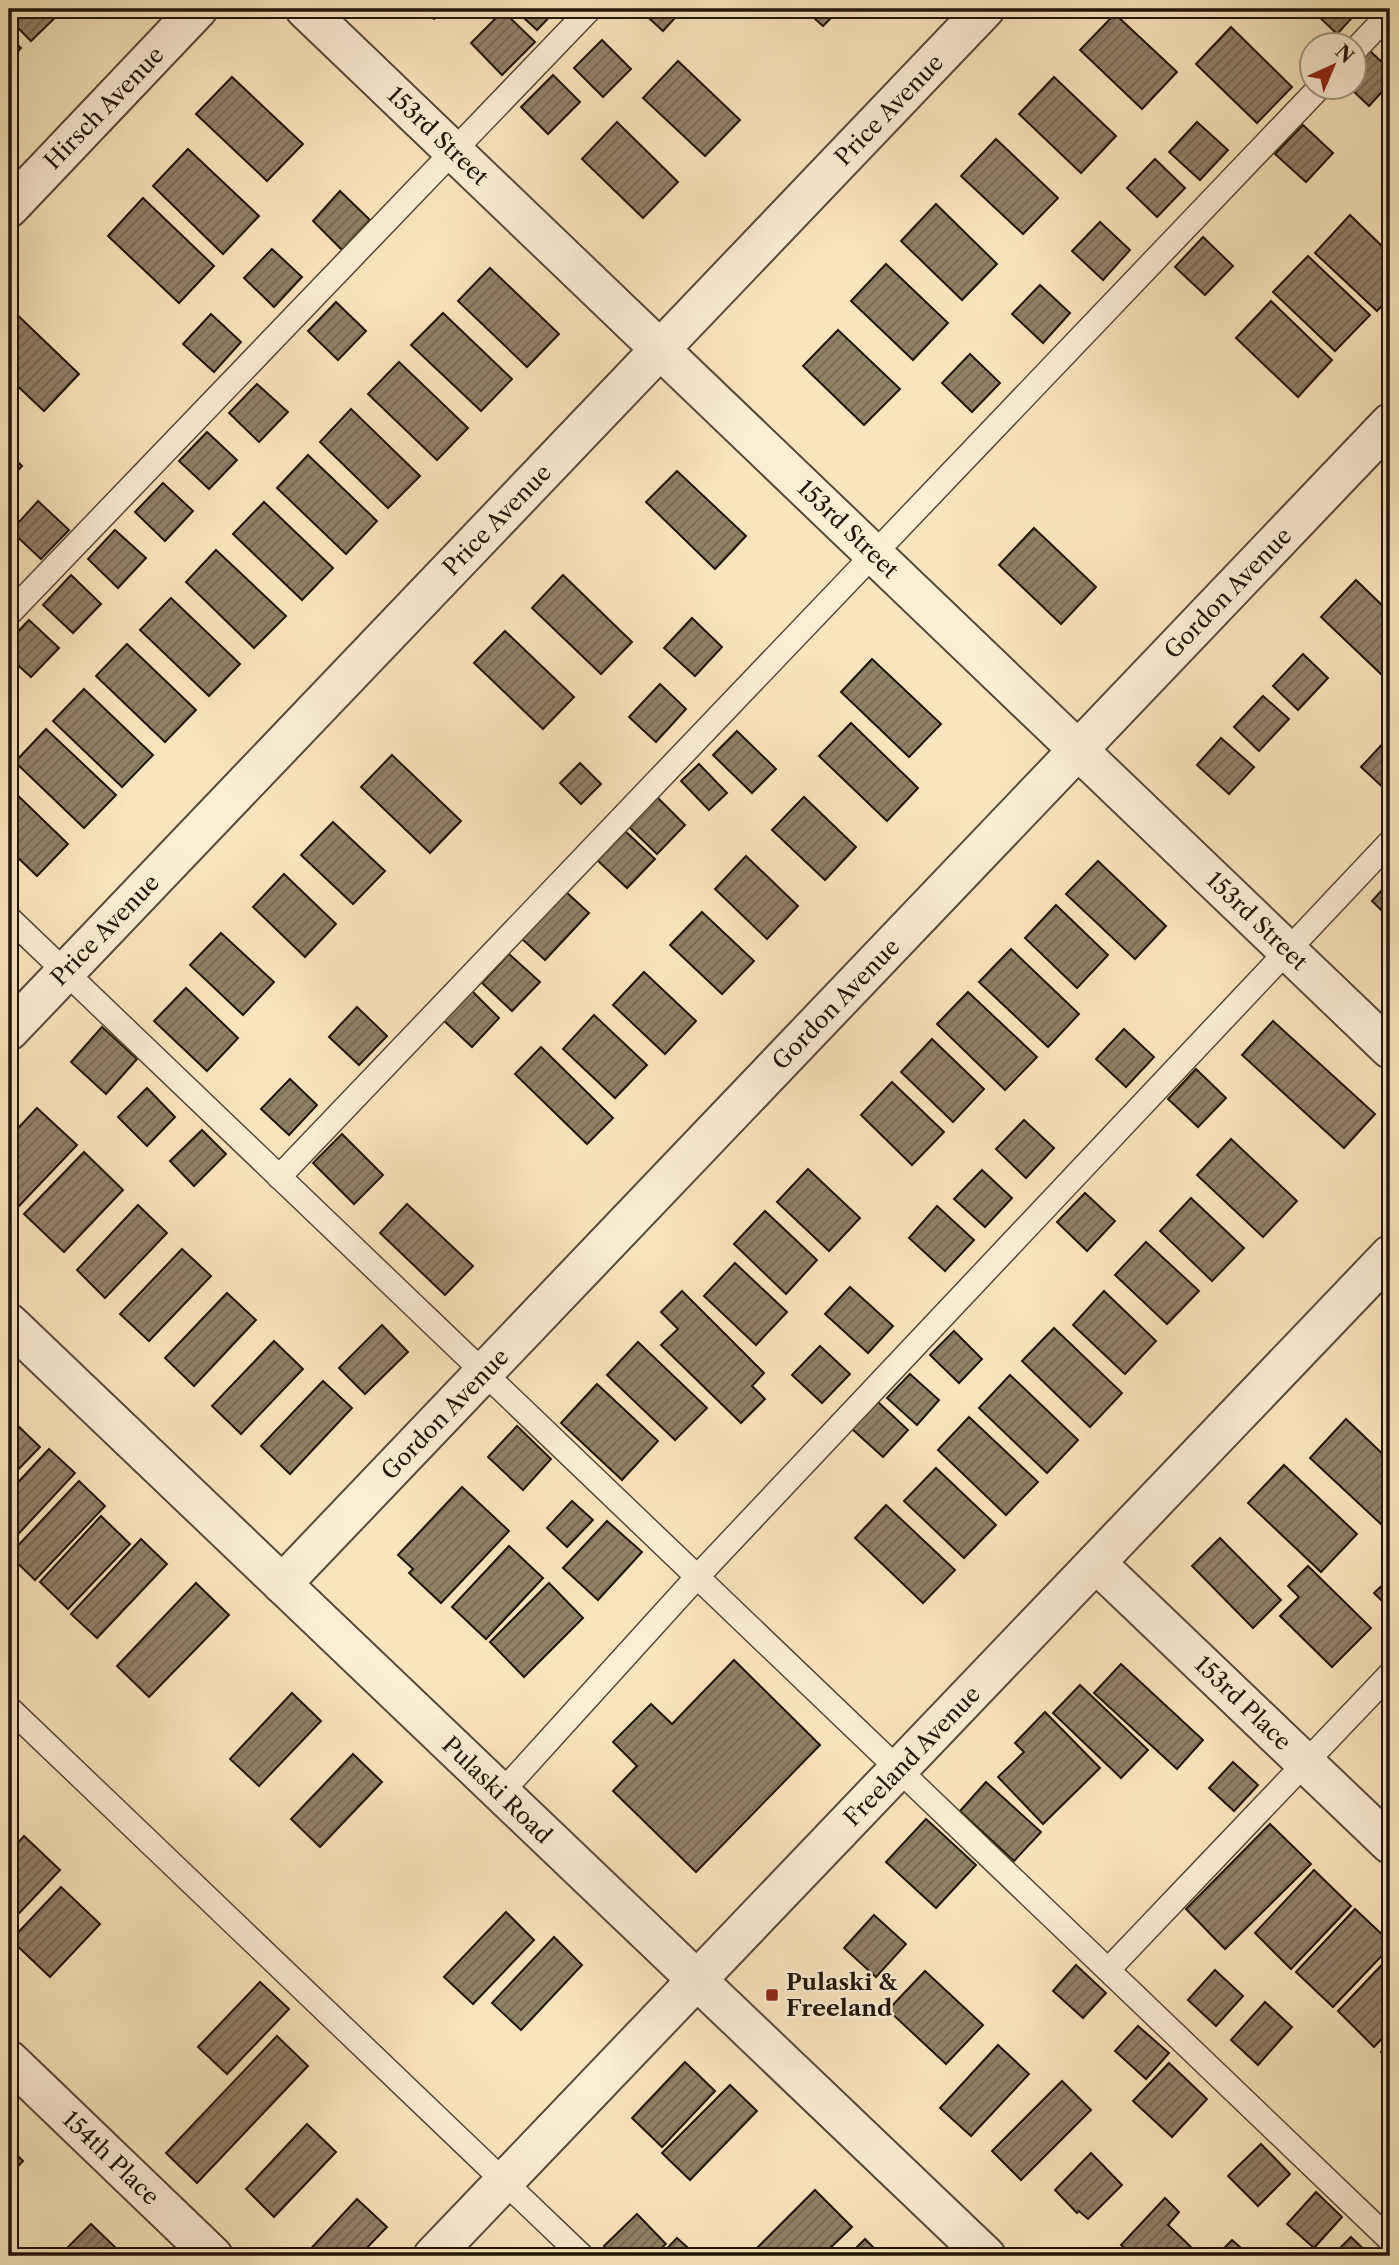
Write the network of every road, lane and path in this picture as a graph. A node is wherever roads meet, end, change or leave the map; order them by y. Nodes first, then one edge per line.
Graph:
1 (198, 9) edge
2 (305, 9) edge
3 (590, 9) edge
4 (985, 9) edge
5 (1390, 13) edge
6 (1368, 36) edge
7 (1306, 102) edge
8 (454, 152) junction
9 (9, 208) edge
10 (660, 349) junction
11 (1390, 423) edge
12 (874, 554) junction
13 (9, 614) edge
14 (1078, 750) junction
15 (1390, 842) edge
16 (9, 918) edge
17 (1286, 950) junction
18 (65, 972) junction
19 (9, 1031) edge
20 (1390, 1049) edge
21 (279, 1177) junction
22 (1390, 1255) edge
23 (9, 1323) edge
24 (484, 1373) junction
25 (1097, 1563) junction
26 (697, 1577) junction
27 (282, 1584) junction
28 (1390, 1674) edge
29 (9, 1708) edge
30 (1305, 1763) junction
31 (898, 1770) junction
32 (501, 1794) junction
33 (1390, 1844) edge
34 (1108, 1970) junction
35 (697, 1981) junction
36 (9, 2060) edge
37 (504, 2182) junction
38 (1390, 2240) edge
39 (214, 2256) edge
40 (433, 2256) edge
41 (582, 2256) edge
42 (986, 2256) edge

1 - 9 street, Hirsch Avenue
2 - 8 street, 153rd Street
3 - 8 lane
4 - 10 street, Price Avenue
5 - 6 lane
7 - 12 lane
8 - 10 street, 153rd Street
8 - 13 lane
10 - 12 street, 153rd Street
10 - 18 street, Price Avenue
11 - 14 street, Gordon Avenue
12 - 14 street, 153rd Street
12 - 21 lane
14 - 17 street, 153rd Street
14 - 24 street, Gordon Avenue
15 - 17 lane
16 - 18 lane
17 - 20 street, 153rd Street
17 - 26 lane
18 - 19 street, Price Avenue
18 - 21 lane
21 - 24 lane
22 - 25 street, Freeland Avenue
23 - 27 street, Pulaski Road
24 - 26 lane
24 - 27 street, Gordon Avenue
25 - 30 street, 153rd Place
25 - 31 street, Freeland Avenue
26 - 31 lane
26 - 32 lane
27 - 32 street, Pulaski Road
28 - 30 lane
29 - 37 lane
30 - 33 street, 153rd Place
30 - 34 lane
31 - 34 lane
31 - 35 street, Freeland Avenue
32 - 35 street, Pulaski Road
34 - 38 lane
35 - 37 street, Freeland Avenue
35 - 42 street, Pulaski Road
36 - 39 street, 154th Place
37 - 40 street, Freeland Avenue
37 - 41 lane

